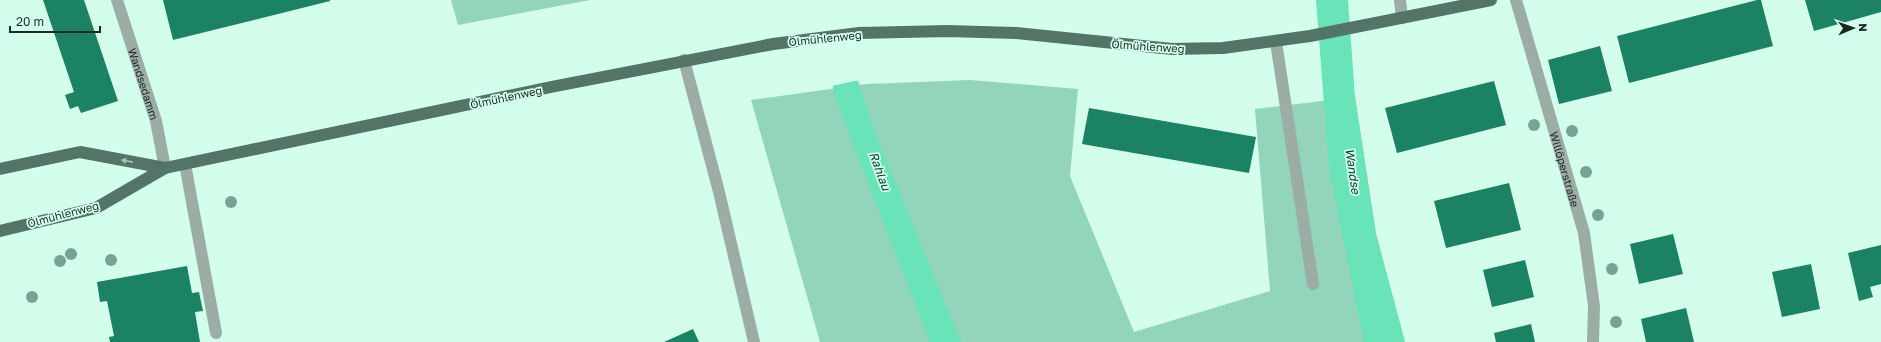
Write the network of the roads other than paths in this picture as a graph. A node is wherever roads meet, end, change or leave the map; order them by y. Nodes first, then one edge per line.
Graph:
1 (117, 0) edge
2 (1400, 0) edge
3 (1491, 0) edge
4 (1516, 0) edge
5 (1402, 18) junction
6 (1276, 42) junction
7 (684, 60) junction
8 (185, 164) junction
9 (165, 168) junction
10 (0, 169) edge
11 (0, 231) edge
12 (1313, 284) dead end
13 (216, 333) dead end
14 (754, 342) edge
15 (1592, 342) edge

1 - 9 street, Wandsedamm
2 - 5 street
3 - 5 main road, Ölmühlenweg
4 - 15 street, Willöperstraße
5 - 6 main road, Ölmühlenweg
6 - 7 main road, Ölmühlenweg
6 - 12 street
7 - 8 main road, Ölmühlenweg
7 - 14 street
8 - 9 main road, Ölmühlenweg
8 - 13 street
9 -> 10 main road, Ölmühlenweg
9 - 11 main road, Ölmühlenweg

